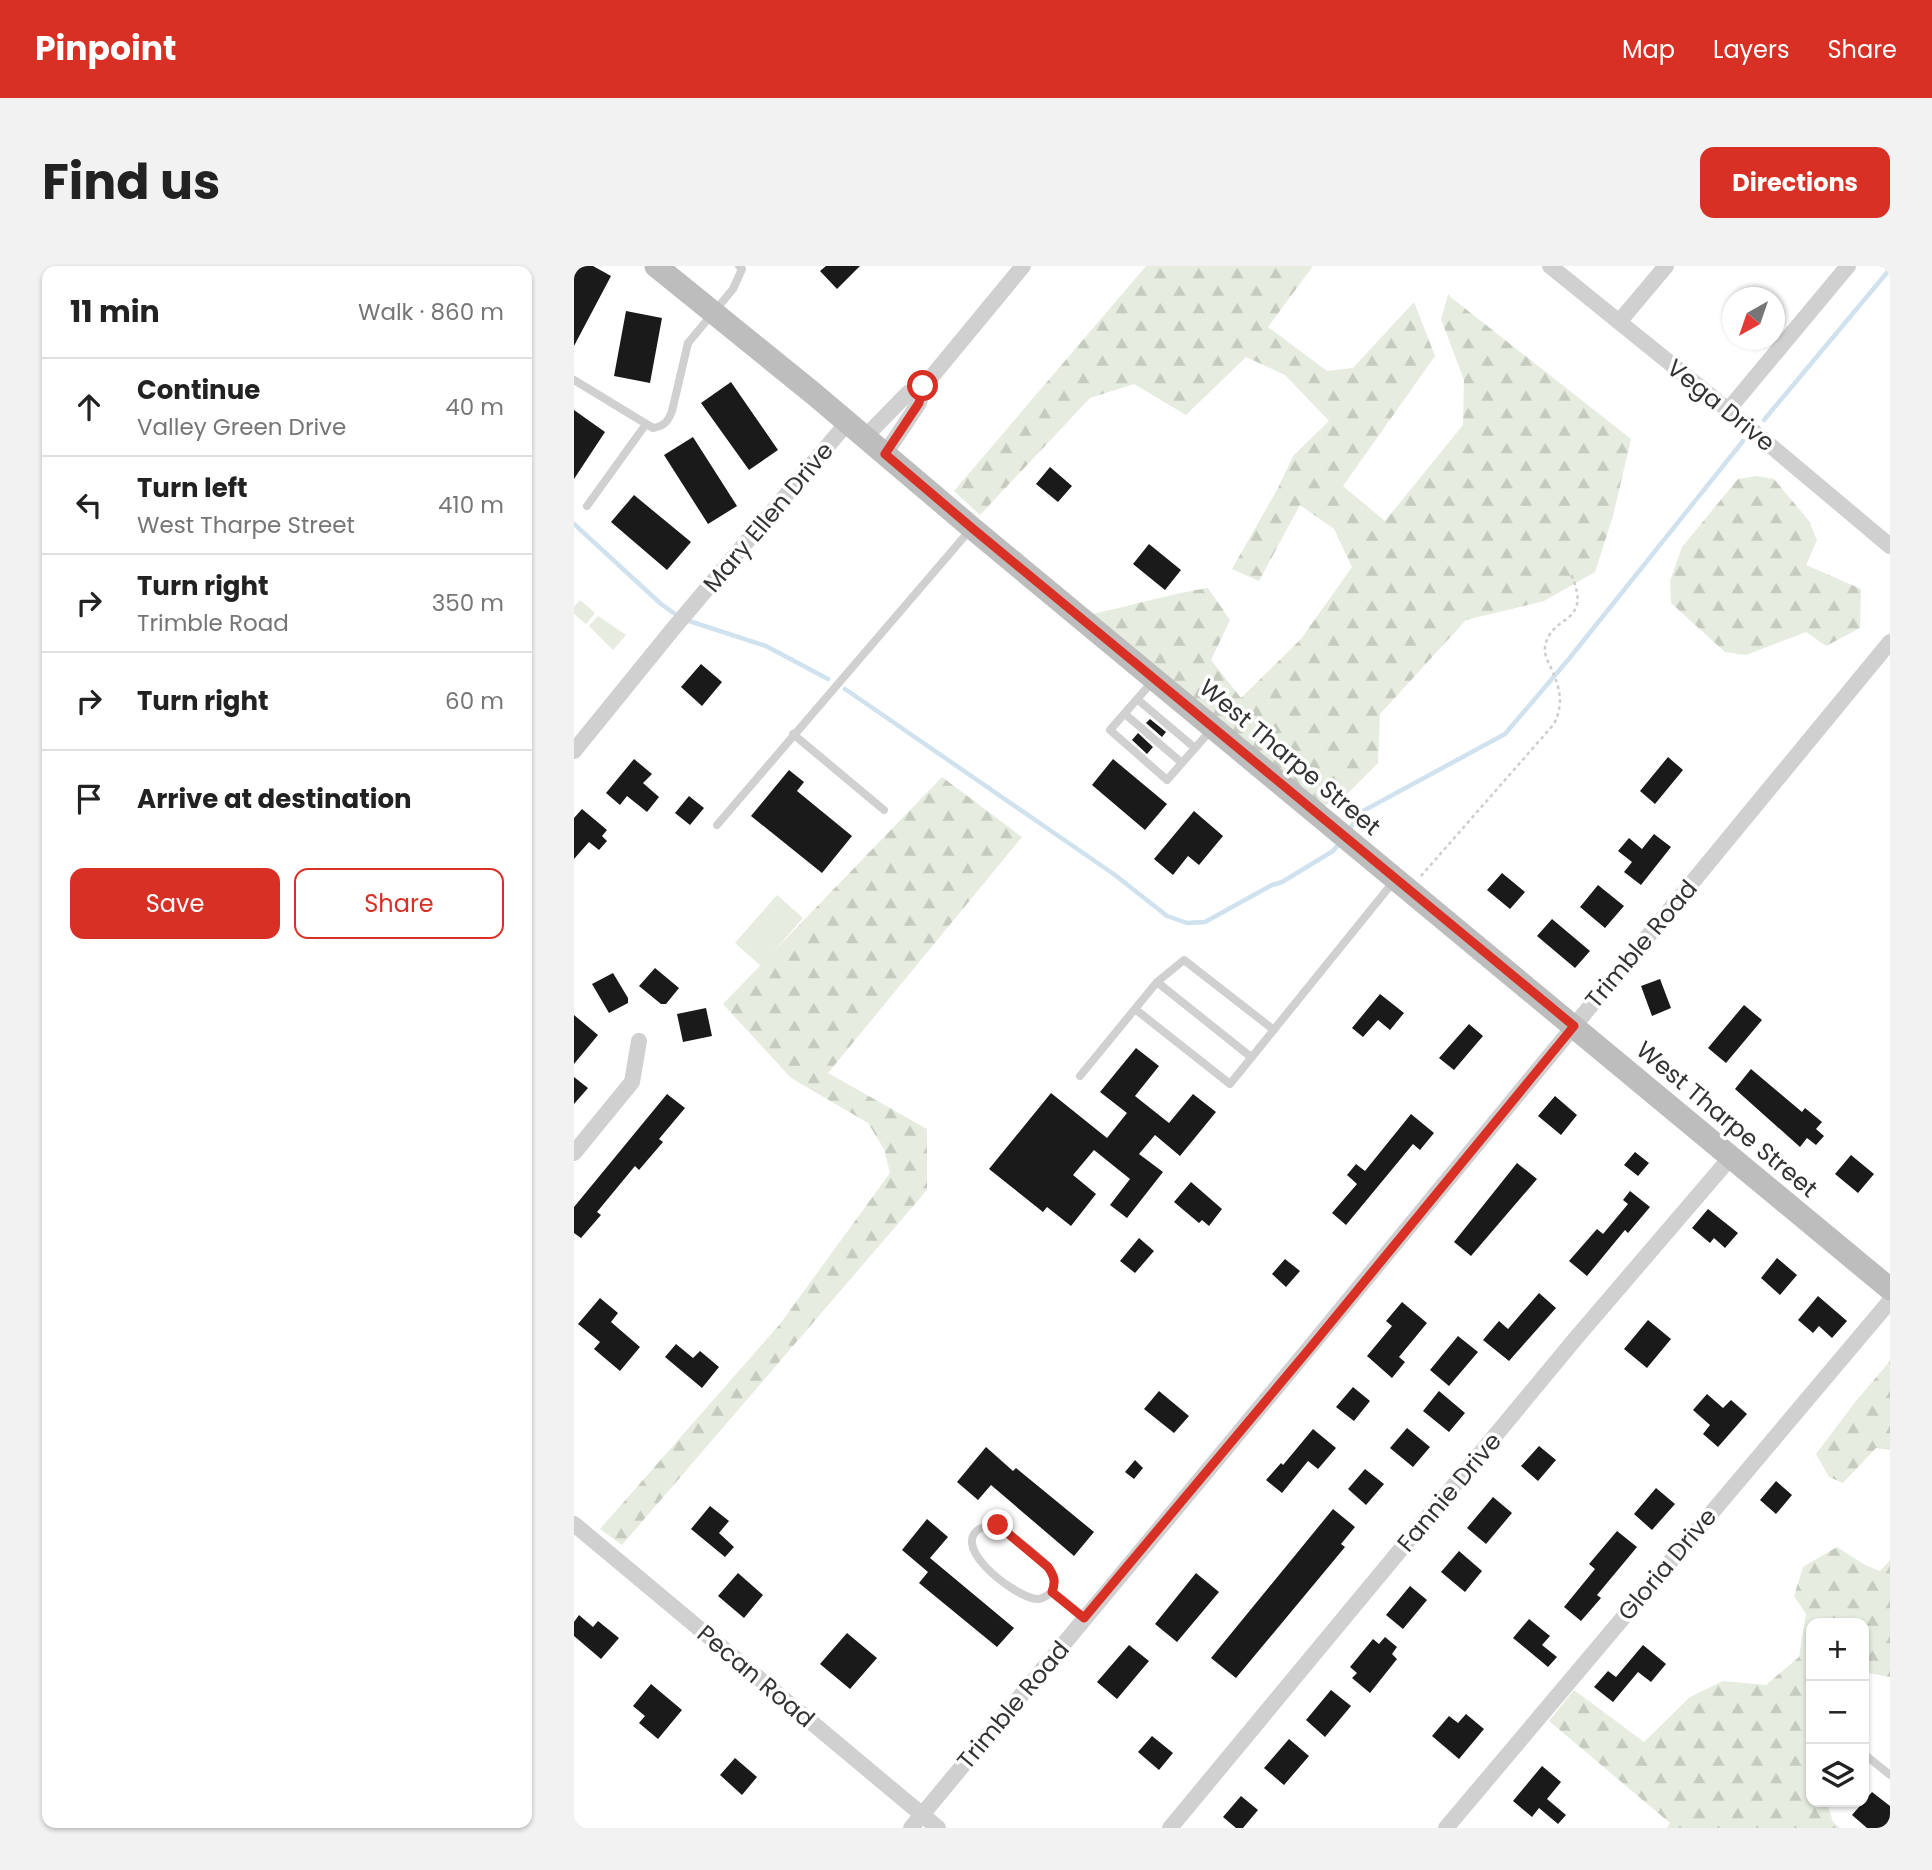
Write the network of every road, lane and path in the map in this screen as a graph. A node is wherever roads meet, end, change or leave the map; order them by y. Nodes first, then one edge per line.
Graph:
1 (656, 266) edge
2 (739, 266) edge
3 (1023, 266) edge
4 (1550, 266) edge
5 (1666, 266) edge
6 (1848, 266) edge
7 (714, 313) junction
8 (1619, 322) junction
9 (574, 380) edge
10 (923, 386) junction
11 (1728, 410) junction
12 (646, 424) junction
13 (856, 430) junction
14 (885, 454) junction
15 (587, 506) dead end
16 (972, 528) junction
17 (1890, 546) edge
18 (1571, 574) dead end
19 (1890, 642) edge
20 (1154, 679) junction
21 (1137, 699) junction
22 (1125, 713) junction
23 (1213, 728) junction
24 (579, 733) edge
25 (793, 734) junction
26 (1195, 748) junction
27 (574, 751) edge
28 (1182, 763) junction
29 (884, 810) dead end
30 (717, 825) dead end
31 (1402, 884) junction
32 (1157, 982) junction
33 (1135, 1009) junction
34 (1574, 1026) junction
35 (1274, 1030) junction
36 (639, 1041) dead end
37 (1251, 1057) junction
38 (1080, 1076) dead end
39 (574, 1153) edge
40 (1731, 1157) junction
41 (1890, 1289) edge
42 (1890, 1301) edge
43 (574, 1524) edge
44 (1052, 1592) junction
45 (1084, 1618) junction
46 (1869, 1758) edge
47 (1890, 1775) edge
48 (922, 1815) junction
49 (911, 1828) edge
50 (938, 1828) edge
51 (1170, 1828) edge
52 (1446, 1828) edge

1 - 7 main road, West Tharpe Street
2 - 7 lane
3 - 10 street
4 - 8 street, Vega Drive
5 - 8 street
6 - 11 street
7 - 12 lane
7 - 13 main road, West Tharpe Street
8 - 11 street, Vega Drive
9 - 12 lane
10 - 13 street, Mary Ellen Drive
10 - 14 street
11 - 17 street, Vega Drive
12 - 15 lane
13 - 14 main road, West Tharpe Street
13 - 24 street, Mary Ellen Drive
14 - 16 main road, West Tharpe Street
16 - 20 main road, West Tharpe Street
16 - 25 lane
18 - 31 path
19 - 34 street, Trimble Road
20 - 21 lane
20 - 23 main road, West Tharpe Street
21 - 22 lane
21 - 26 lane
22 - 28 lane
22 - 28 lane
23 - 26 lane
23 - 31 main road, West Tharpe Street
24 - 27 street
25 - 29 lane
25 - 30 lane
26 - 28 lane
31 - 34 main road, West Tharpe Street
31 - 35 lane
32 - 33 lane
32 - 35 lane
32 - 37 lane
33 - 37 lane
33 - 38 lane
34 - 40 main road, West Tharpe Street
34 - 45 street, Trimble Road
35 - 37 lane
36 - 39 street
40 - 41 main road, West Tharpe Street
40 - 51 street, Fannie Drive
42 - 52 street, Gloria Drive
43 - 48 street, Pecan Road
44 - 44 lane
44 - 45 lane
45 - 48 street, Trimble Road
46 - 47 lane
48 - 49 street, Trimble Road
48 - 50 street, Pecan Road

